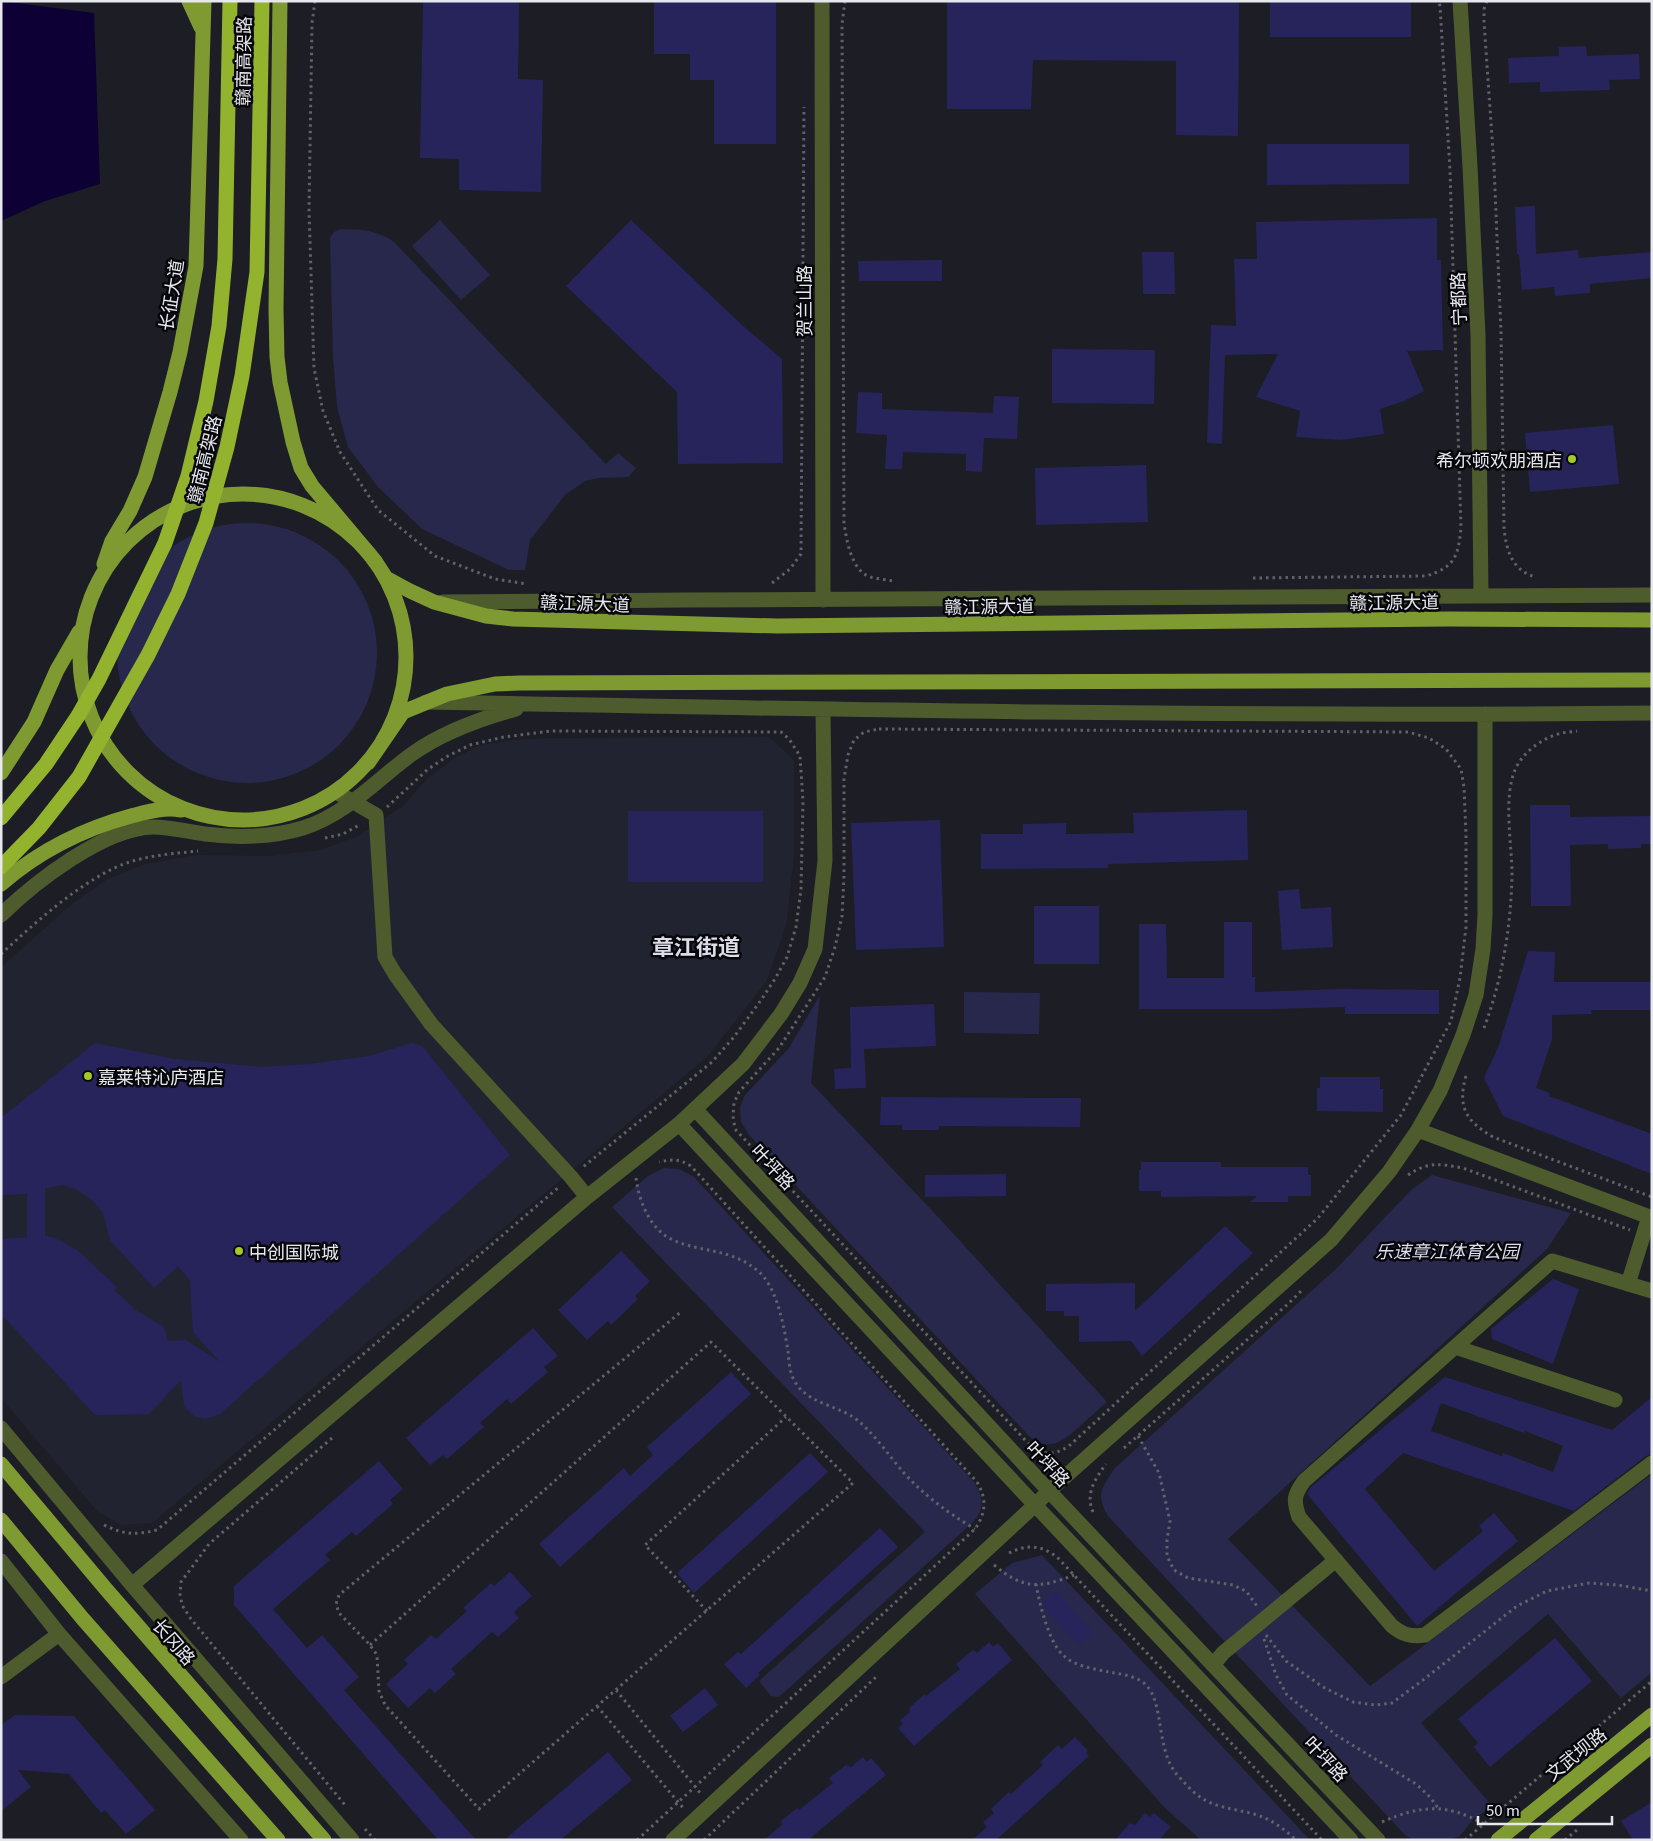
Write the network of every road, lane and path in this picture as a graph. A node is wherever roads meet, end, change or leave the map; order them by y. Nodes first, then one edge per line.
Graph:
1 (189, 1) edge
2 (204, 1) edge
3 (230, 1) edge
4 (262, 1) edge
5 (280, 1) edge
6 (285, 1) edge
7 (315, 1) edge
8 (822, 1) edge
9 (845, 1) edge
10 (1438, 1) edge
11 (1460, 1) edge
12 (1487, 1) edge
13 (280, 29) junction
14 (204, 34) junction
15 (804, 97) dead end
16 (354, 538) junction
17 (375, 561) junction
18 (1246, 578) dead end
19 (1543, 579) dead end
20 (98, 580) junction
21 (901, 582) dead end
22 (530, 584) dead end
23 (766, 585) dead end
24 (1481, 595) junction
25 (1652, 595) edge
26 (823, 600) junction
27 (434, 602) junction
28 (1652, 620) edge
29 (82, 626) junction
30 (1652, 680) edge
31 (425, 702) junction
32 (536, 704) junction
33 (824, 710) junction
34 (1652, 713) edge
35 (1485, 714) junction
36 (1583, 731) dead end
37 (368, 763) junction
38 (1, 773) edge
39 (336, 792) junction
40 (353, 802) junction
41 (1465, 812) joint
42 (1, 818) edge
43 (214, 818) junction
44 (1, 868) edge
45 (1, 884) edge
46 (1, 915) edge
47 (1482, 1035) dead end
48 (1468, 1069) dead end
49 (696, 1110) junction
50 (679, 1124) junction
51 (1418, 1130) junction
52 (654, 1163) dead end
53 (640, 1175) dead end
54 (1406, 1176) dead end
55 (635, 1178) junction
56 (628, 1184) dead end
57 (587, 1197) junction
58 (1652, 1197) edge
59 (1651, 1217) edge
60 (1644, 1235) junction
61 (1308, 1284) dead end
62 (1628, 1284) junction
63 (1652, 1292) edge
64 (682, 1311) dead end
65 (1455, 1347) junction
66 (1615, 1400) dead end
67 (786, 1418) junction
68 (1, 1428) edge
69 (336, 1435) dead end
70 (1118, 1454) dead end
71 (1112, 1459) dead end
72 (1652, 1463) edge
73 (1, 1464) edge
74 (1105, 1465) dead end
75 (1048, 1491) junction
76 (1035, 1506) junction
77 (1, 1520) edge
78 (975, 1529) junction
79 (1007, 1554) dead end
80 (1336, 1560) junction
81 (1, 1561) edge
82 (996, 1563) dead end
83 (1074, 1575) junction
84 (1036, 1584) junction
85 (132, 1585) junction
86 (1256, 1602) dead end
87 (707, 1611) junction
88 (1263, 1620) junction
89 (59, 1634) junction
90 (370, 1645) junction
91 (1214, 1664) junction
92 (878, 1675) dead end
93 (1, 1677) edge
94 (1652, 1681) edge
95 (616, 1690) junction
96 (597, 1706) junction
97 (1652, 1714) edge
98 (1652, 1745) edge
99 (696, 1788) junction
100 (679, 1803) junction
101 (711, 1805) junction
102 (1438, 1808) junction
103 (349, 1809) dead end
104 (694, 1821) junction
105 (1382, 1822) dead end
106 (362, 1824) dead end
107 (1484, 1824) junction
108 (241, 1840) edge
109 (278, 1840) edge
110 (324, 1840) edge
111 (352, 1840) edge
112 (375, 1840) edge
113 (637, 1840) edge
114 (673, 1840) edge
115 (704, 1840) edge
116 (1296, 1840) edge
117 (1322, 1840) edge
118 (1351, 1840) edge
119 (1378, 1840) edge
120 (1465, 1840) edge
121 (1498, 1840) edge
122 (1536, 1840) edge

1 - 14 main road
2 - 14 main road, 长征大道
3 - 42 highway, 赣南高架路, bridge
4 - 44 highway, 赣南高架路, bridge
5 - 13 main road
6 - 13 main road
7 - 22 path
8 - 26 street, 贺兰山路
9 - 21 path
10 - 18 path
11 - 24 street, 宁都路
12 - 19 path
13 - 16 main road
14 - 20 main road, 长征大道
15 - 23 path
16 - 17 main road, 赣江源大道
16 - 20 main road
17 - 27 main road, 赣江源大道
17 - 37 main road
20 - 29 main road
24 - 25 street
24 - 26 street
26 - 27 street
27 - 28 main road, 赣江源大道
29 - 38 main road
29 - 43 main road
30 - 31 main road
31 - 32 street
31 - 37 main road
32 - 33 street
32 - 40 street
33 - 35 street
33 - 49 street
34 - 35 street
35 - 51 street
36 - 47 path
37 - 39 main road
39 - 40 street
39 - 43 main road
40 - 46 street
40 - 57 street
41 - 41 path
43 - 45 main road
48 - 58 path
49 - 50 street
49 - 75 street, 叶坪路
50 - 57 street
50 - 76 street
51 - 59 street
51 - 75 street
52 - 78 path
53 - 55 path
54 - 60 path
55 - 56 path
55 - 78 path
57 - 85 street
59 - 60 street
60 - 62 street
61 - 70 path
62 - 63 street
62 - 65 street
64 - 90 path
65 - 66 street
65 - 80 street
67 - 87 path
67 - 87 path
67 - 90 path
68 - 85 street
69 - 103 path
71 - 74 path
72 - 80 street
73 - 110 main road, 长冈路
75 - 76 street
75 - 91 street, 叶坪路
76 - 101 street
76 - 118 street
77 - 109 main road
78 - 99 path
79 - 83 path
80 - 88 street
81 - 89 street
82 - 84 path
83 - 84 path
83 - 117 path
84 - 116 path
85 - 111 street
86 - 88 path
87 - 95 path
88 - 91 street
88 - 102 path
89 - 93 street
89 - 108 street
90 - 96 path
91 - 119 street, 叶坪路
92 - 115 path
94 - 107 path
95 - 96 path
95 - 99 path
96 - 100 path
97 - 121 main road, 文武坝路
98 - 122 main road
99 - 100 path
99 - 101 path
100 - 104 path
100 - 113 path
101 - 104 street
102 - 105 path
102 - 107 path
104 - 114 street
106 - 112 path
107 - 120 path

